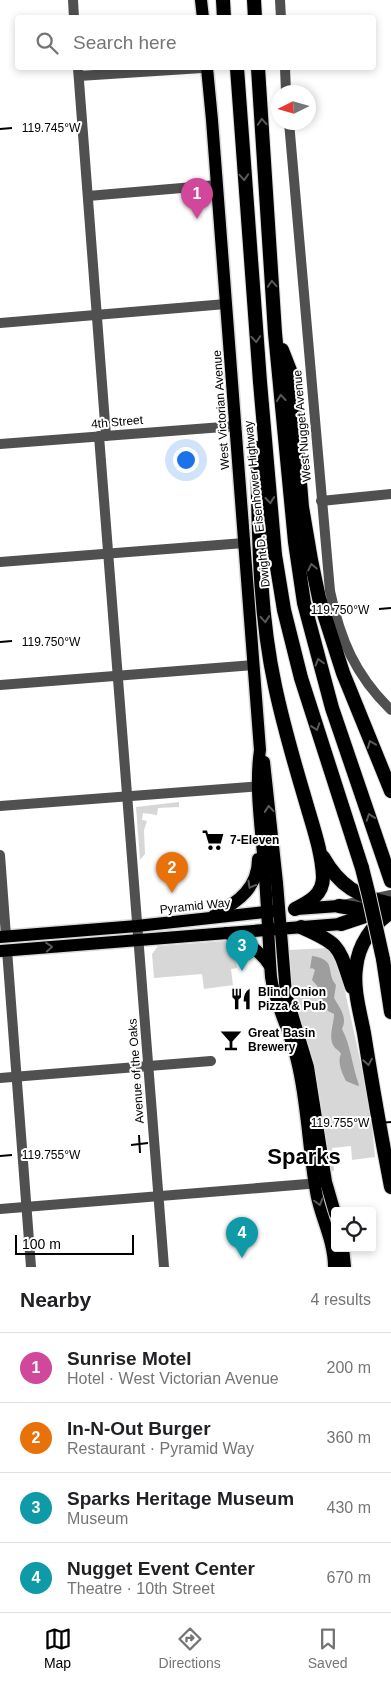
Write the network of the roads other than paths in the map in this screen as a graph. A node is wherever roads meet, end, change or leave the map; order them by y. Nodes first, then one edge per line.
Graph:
1 (73, 0) edge
2 (201, 0) edge
3 (223, 0) edge
4 (232, 0) edge
5 (254, 0) edge
6 (280, 0) edge
7 (74, 15) edge
8 (202, 15) edge
9 (224, 15) edge
10 (233, 15) edge
11 (255, 15) edge
12 (281, 15) edge
13 (140, 70) edge
14 (207, 70) edge
15 (229, 70) edge
16 (236, 70) edge
17 (258, 70) edge
18 (285, 70) edge
19 (78, 72) edge
20 (286, 85) edge
21 (241, 128) junction
22 (290, 130) edge
23 (217, 185) junction
24 (88, 196) junction
25 (226, 304) junction
26 (97, 315) junction
27 (0, 323) edge
28 (275, 333) junction
29 (260, 382) junction
30 (236, 426) junction
31 (103, 436) junction
32 (0, 444) edge
33 (391, 494) edge
34 (321, 501) junction
35 (244, 543) junction
36 (108, 554) junction
37 (0, 562) edge
38 (254, 665) junction
39 (118, 676) junction
40 (0, 685) edge
41 (391, 710) edge
42 (262, 786) junction
43 (391, 792) edge
44 (127, 796) junction
45 (0, 806) edge
46 (259, 821) junction
47 (318, 850) junction
48 (0, 855) edge
49 (391, 881) edge
50 (339, 906) joint
51 (386, 908) edge
52 (295, 909) junction
53 (273, 911) junction
54 (206, 919) junction
55 (341, 924) joint
56 (301, 927) junction
57 (274, 930) junction
58 (138, 933) junction
59 (227, 933) junction
60 (3, 936) edge
61 (4, 950) edge
62 (270, 967) junction
63 (391, 1012) edge
64 (360, 1014) junction
65 (212, 1061) dead end
66 (148, 1066) junction
67 (16, 1077) junction
68 (0, 1078) edge
69 (321, 1183) junction
70 (391, 1187) edge
71 (158, 1195) junction
72 (27, 1207) junction
73 (332, 1207) edge
74 (0, 1209) edge
75 (343, 1252) edge
76 (31, 1267) edge
77 (164, 1267) edge
78 (334, 1267) edge
79 (345, 1267) edge

1 - 7 street
2 - 8 main road
3 - 9 highway
4 - 10 highway
5 - 11 highway
6 - 12 street
13 - 19 street
14 - 23 main road, West Victorian Avenue
15 - 21 highway
16 - 21 highway, Dwight D. Eisenhower Highway
28 -> 17 highway
18 - 20 street
19 - 24 street, Avenue of the Oaks
21 -> 29 highway, Dwight D. Eisenhower Highway
22 - 34 street, West Nugget Avenue
23 - 24 street
23 - 25 main road, West Victorian Avenue
24 - 26 street, Avenue of the Oaks
25 - 26 street
25 - 30 main road, West Victorian Avenue
26 - 27 street
26 - 31 street, Avenue of the Oaks
43 -> 28 highway
49 -> 28 highway
29 -> 47 highway
29 -> 63 highway, Dwight D. Eisenhower Highway, bridge
30 - 31 street, 4th Street
30 - 35 main road, West Victorian Avenue
31 - 32 street, 4th Street
31 - 36 street, Avenue of the Oaks
33 - 34 street
34 - 41 street, West Nugget Avenue
35 - 36 street
35 - 38 main road, West Victorian Avenue
36 - 37 street
36 - 39 street, Avenue of the Oaks
38 - 39 street
38 - 42 main road, West Victorian Avenue
39 - 40 street
39 - 44 street, Avenue of the Oaks
42 - 44 street
42 - 46 main road, West Victorian Avenue
53 -> 42 main road, West Victorian Avenue
44 - 45 street
44 - 58 street, Avenue of the Oaks
46 - 53 main road, West Victorian Avenue
46 -> 54 main road
47 - 51 highway
47 - 52 highway
48 - 60 street
50 - 51 highway
50 - 52 main road, Pyramid Way
51 - 55 highway
51 - 64 highway
52 - 53 main road, Pyramid Way
53 - 54 main road, Pyramid Way
53 - 57 main road, West Victorian Avenue
54 - 58 main road, Pyramid Way
55 - 56 main road, Pyramid Way
56 - 57 main road, Pyramid Way
56 - 64 highway
57 - 59 main road, Pyramid Way
57 - 62 main road, West Victorian Avenue
57 - 69 main road, West Victorian Avenue
58 - 59 main road, Pyramid Way
58 - 60 main road, Pyramid Way
61 -> 58 main road, Pyramid Way
58 - 66 street, Avenue of the Oaks
59 - 62 main road
61 - 67 street
62 - 69 main road, West Victorian Avenue
64 -> 70 highway
65 - 66 street
66 - 67 street
66 - 71 street, Avenue of the Oaks
67 - 68 street
67 - 72 street
69 - 71 street
69 - 73 main road, West Victorian Avenue
69 -> 78 main road, West Victorian Avenue
71 - 72 street
71 - 77 street, Avenue of the Oaks
72 - 74 street
72 - 76 street
75 - 79 main road

